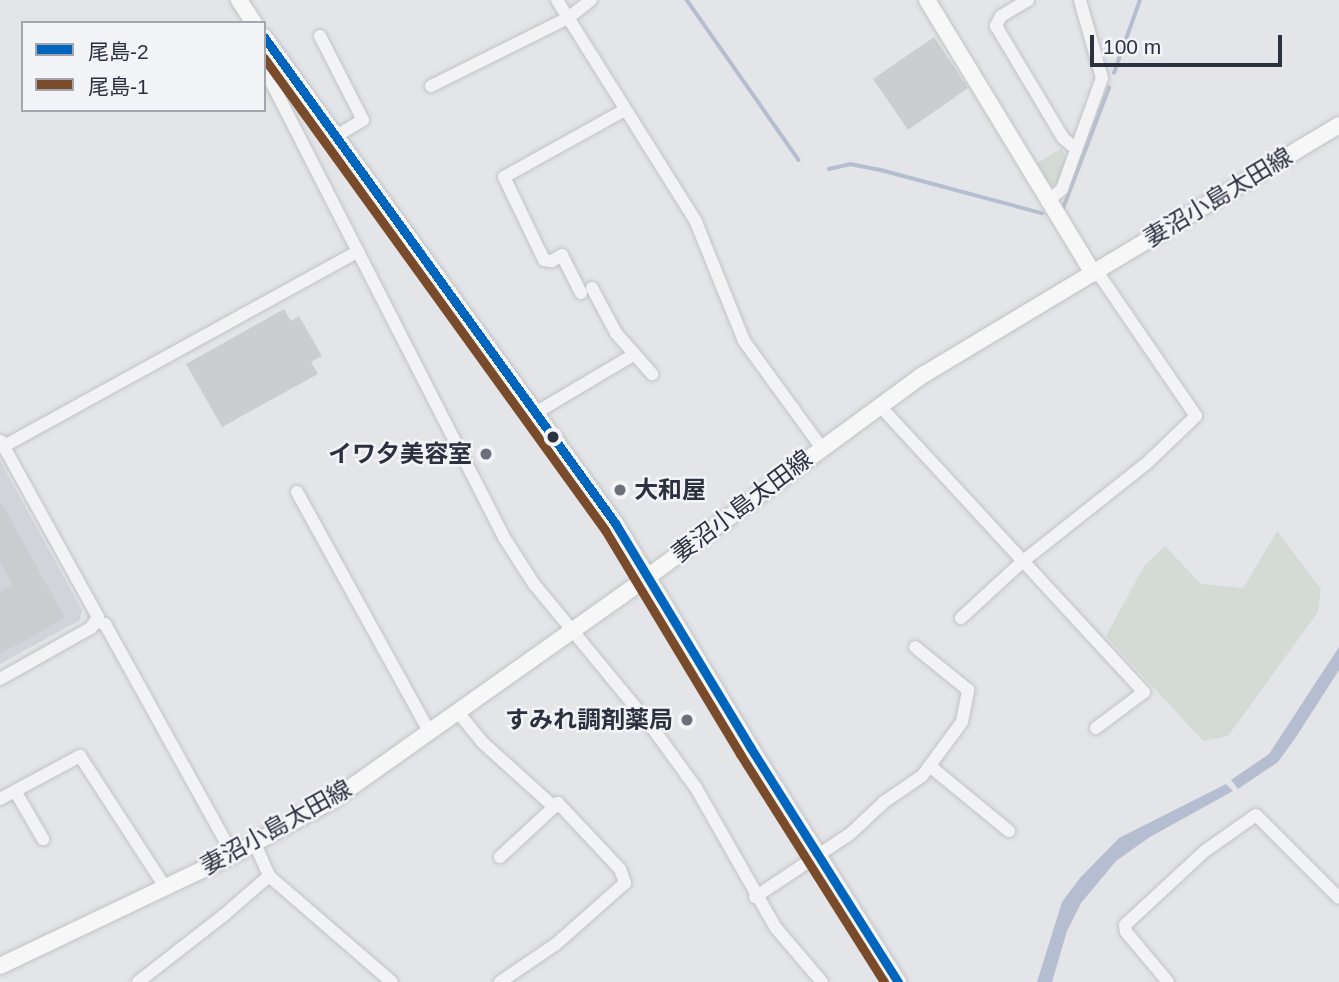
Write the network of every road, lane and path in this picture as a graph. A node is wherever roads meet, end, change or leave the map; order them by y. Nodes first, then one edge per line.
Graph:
1 (239, 0) edge
2 (557, 0) edge
3 (591, 0) edge
4 (927, 0) edge
5 (1028, 0) edge
6 (1080, 0) edge
7 (568, 18) junction
8 (253, 21) edge
9 (320, 36) dead end
10 (266, 40) edge
11 (277, 55) junction
12 (266, 69) edge
13 (266, 72) edge
14 (431, 86) dead end
15 (625, 110) junction
16 (1339, 125) edge
17 (336, 136) junction
18 (1076, 149) junction
19 (1047, 202) junction
20 (358, 251) junction
21 (1093, 273) junction
22 (633, 355) junction
23 (652, 374) dead end
24 (879, 405) junction
25 (537, 412) junction
26 (2, 443) edge
27 (821, 447) junction
28 (297, 492) dead end
29 (1022, 562) junction
30 (649, 576) junction
31 (961, 618) dead end
32 (97, 622) junction
33 (574, 629) junction
34 (915, 648) dead end
35 (0, 679) edge
36 (457, 711) junction
37 (1096, 728) dead end
38 (429, 732) junction
39 (931, 767) junction
40 (15, 791) junction
41 (0, 799) edge
42 (554, 807) junction
43 (1009, 831) dead end
44 (43, 839) dead end
45 (255, 844) junction
46 (233, 855) junction
47 (816, 855) junction
48 (500, 857) dead end
49 (269, 876) junction
50 (165, 887) junction
51 (755, 897) junction
52 (1339, 898) edge
53 (0, 966) edge
54 (138, 982) edge
55 (392, 982) edge
56 (500, 982) edge
57 (822, 982) edge
58 (898, 982) edge
59 (1168, 982) edge

1 - 8 main road
2 - 7 street
3 - 7 street
4 - 19 main road
5 - 18 street
6 - 18 street
7 - 14 street
7 - 15 street
9 - 17 street
10 - 11 main road
11 - 12 street
11 - 17 main road
13 - 20 street
15 - 22 street
15 - 27 street
16 - 21 main road, 妻沼小島太田線
17 - 25 main road
18 - 19 street
19 - 21 main road
20 - 26 street
20 - 33 street
21 - 24 main road, 妻沼小島太田線
21 - 29 street
22 - 23 street
22 - 25 street
24 - 27 main road, 妻沼小島太田線
24 - 29 street
25 - 30 main road
26 - 32 street
27 - 30 main road, 妻沼小島太田線
28 - 38 street
29 - 31 street
29 - 37 street
30 - 33 main road, 妻沼小島太田線
30 - 47 main road
32 - 35 street
32 - 46 street
33 - 36 main road, 妻沼小島太田線
33 - 51 street
34 - 39 street
36 - 38 main road, 妻沼小島太田線
36 - 42 street
38 - 45 main road, 妻沼小島太田線
39 - 43 street
39 - 47 street
40 - 41 street
40 - 44 street
40 - 50 street
42 - 48 street
42 - 56 street
45 - 46 main road, 妻沼小島太田線
45 - 49 street
46 - 50 main road, 妻沼小島太田線
47 - 51 street
47 - 58 main road
49 - 54 street
49 - 55 street
50 - 53 main road, 妻沼小島太田線
51 - 57 street
52 - 59 street

